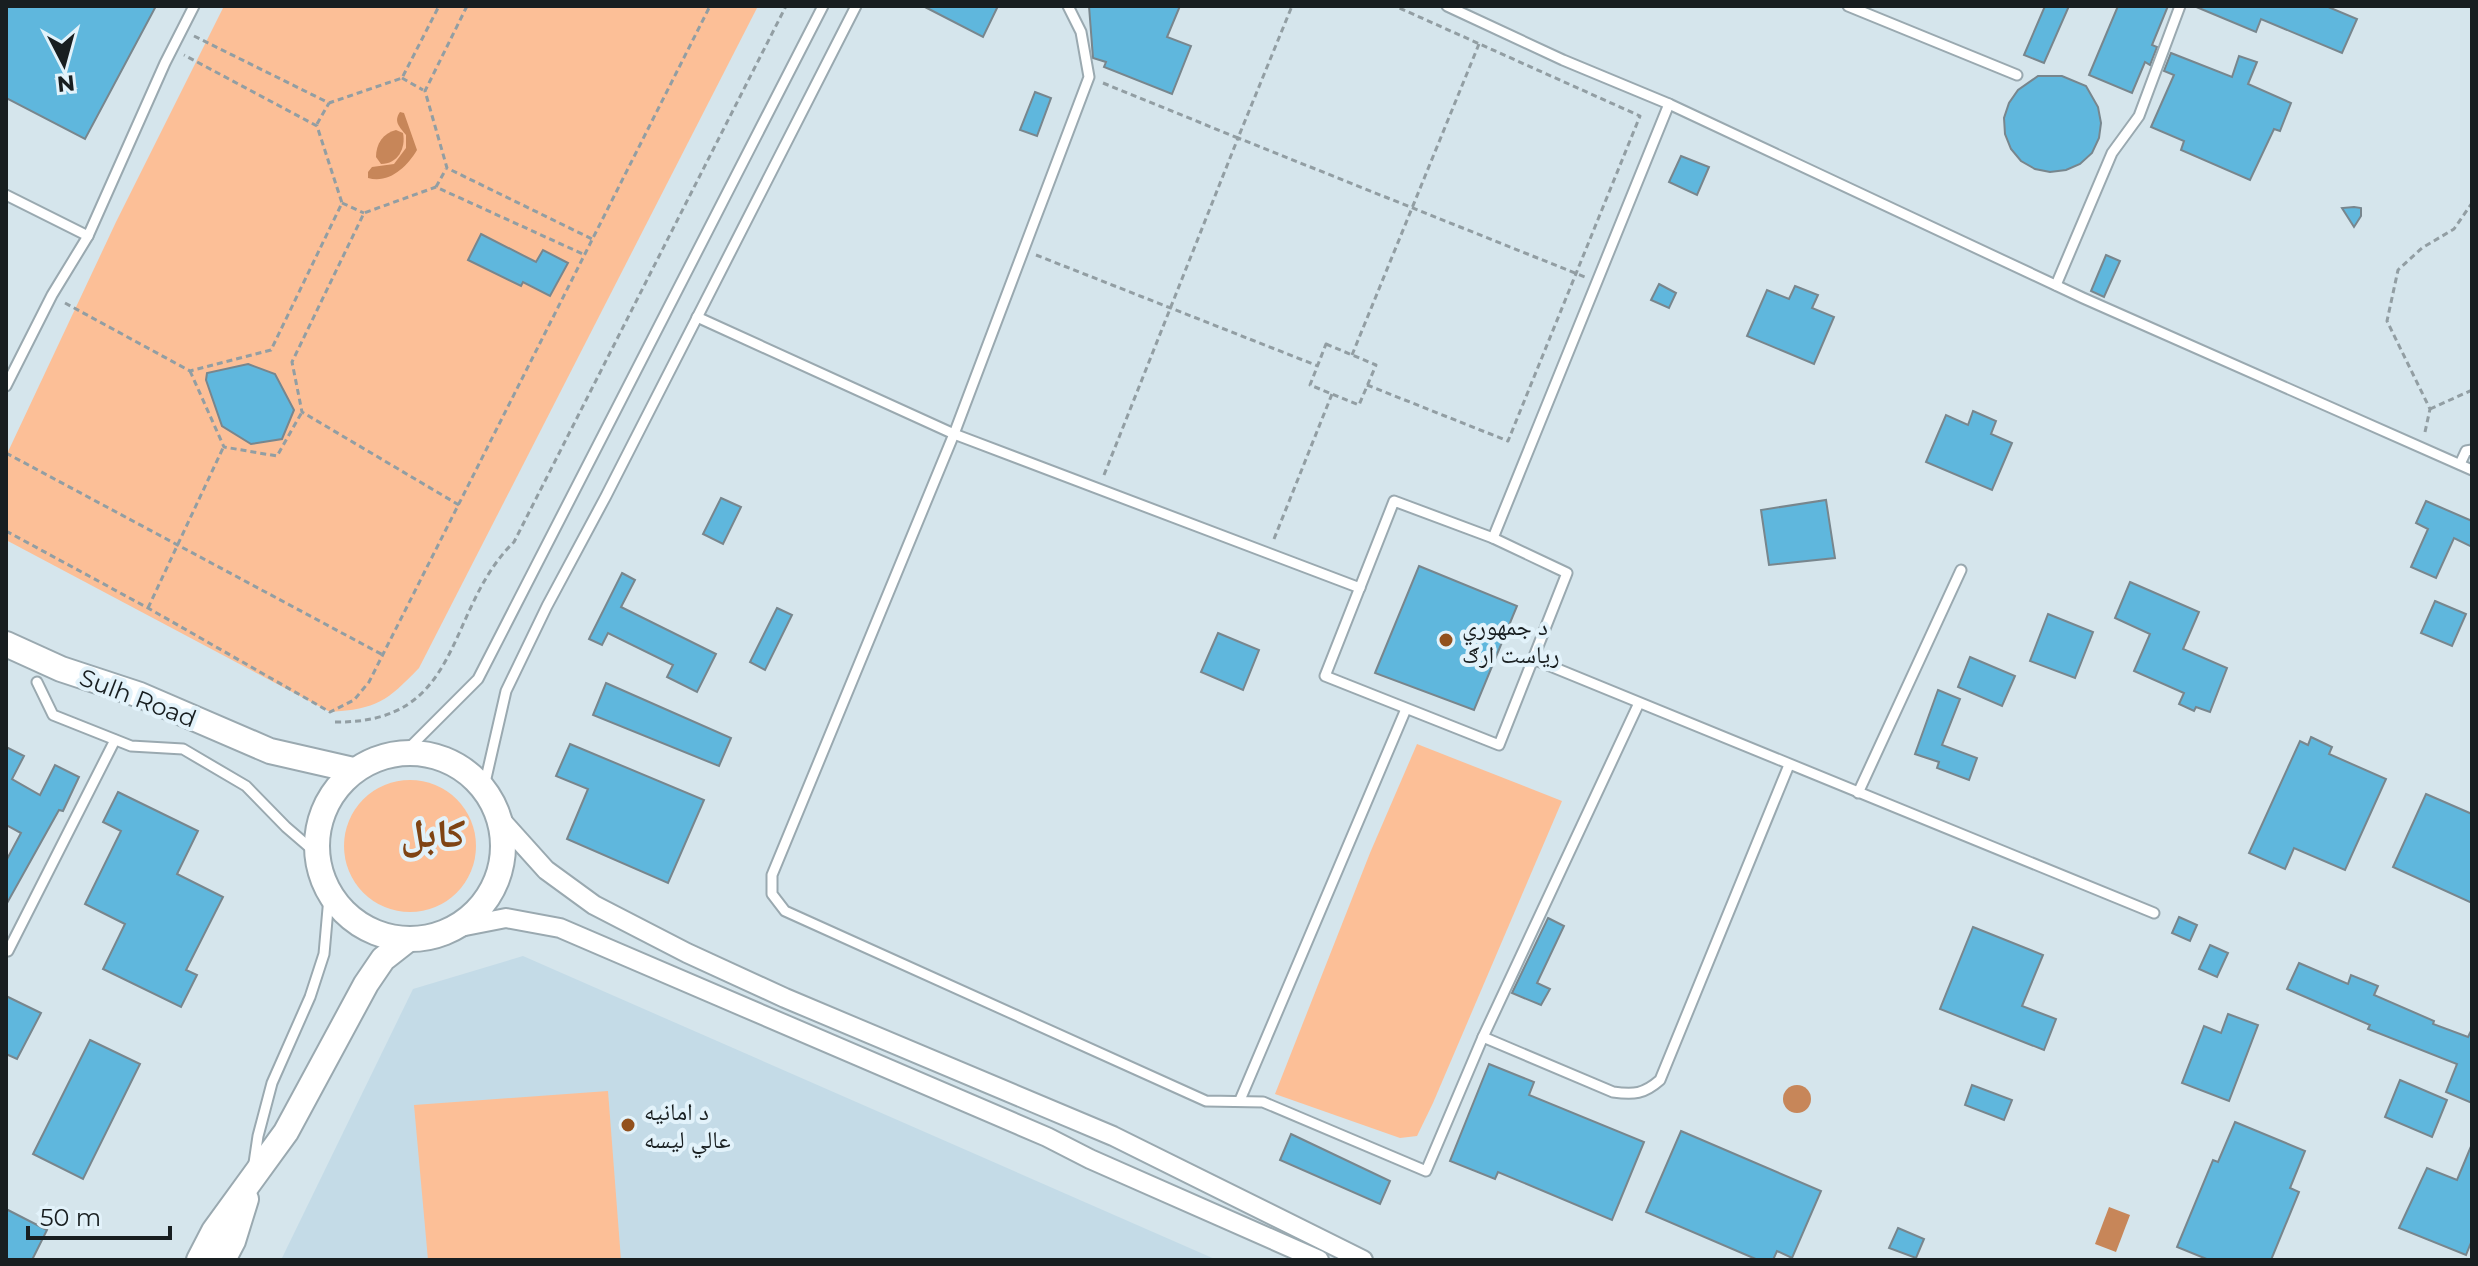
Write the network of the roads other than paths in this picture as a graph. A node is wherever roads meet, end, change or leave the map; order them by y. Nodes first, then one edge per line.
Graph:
1 (194, 6) edge
2 (823, 6) edge
3 (856, 6) edge
4 (1068, 6) edge
5 (1447, 6) edge
6 (1848, 6) edge
7 (2180, 6) edge
8 (2017, 75) dead end
9 (1669, 104) junction
10 (6, 195) edge
11 (88, 236) junction
12 (2056, 285) junction
13 (697, 317) junction
14 (6, 386) edge
15 (954, 434) junction
16 (2469, 450) edge
17 (2460, 464) junction
18 (2472, 470) edge
19 (1493, 538) junction
20 (1961, 570) dead end
21 (1360, 588) junction
22 (6, 644) edge
23 (1533, 659) junction
24 (37, 682) dead end
25 (1639, 703) junction
26 (1406, 709) junction
27 (115, 740) junction
28 (405, 752) junction
29 (1789, 765) junction
30 (353, 770) junction
31 (484, 787) junction
32 (1858, 793) junction
33 (501, 820) junction
34 (315, 852) junction
35 (329, 897) junction
36 (2154, 913) dead end
37 (460, 927) junction
38 (406, 941) junction
39 (6, 950) edge
40 (1483, 1037) junction
41 (1240, 1100) junction
42 (253, 1175) junction
43 (1289, 1224) junction
44 (1279, 1242) junction
45 (199, 1260) edge
46 (223, 1260) edge
47 (1319, 1260) edge
48 (1363, 1260) edge

1 - 11 lane
2 - 28 lane
3 - 13 lane
4 - 15 lane
5 - 9 lane
6 - 8 lane
7 - 12 lane
9 - 12 lane
9 - 19 lane
10 - 11 lane
11 - 14 lane
12 - 17 lane
13 - 15 lane
13 - 31 lane
15 - 21 lane
15 - 41 lane
16 - 17 lane
17 - 18 lane
19 - 21 lane
19 - 23 lane
20 - 32 lane
21 - 26 lane
22 - 30 street, Sulh Road
23 - 25 lane
23 - 26 lane
24 - 27 lane
25 - 29 lane
25 - 40 lane
26 - 41 lane
27 - 34 lane
27 - 39 lane
28 - 30 street
28 - 31 street
29 - 32 lane
29 - 40 lane
30 - 34 street
31 - 33 street
32 - 36 lane
33 - 37 street
33 - 43 street
34 - 35 street
35 - 38 street
35 - 42 lane
37 - 38 street
37 - 44 street
38 - 42 street
40 - 41 lane
42 - 45 street
42 - 46 street
43 - 44 street
43 - 48 street
44 - 47 street

